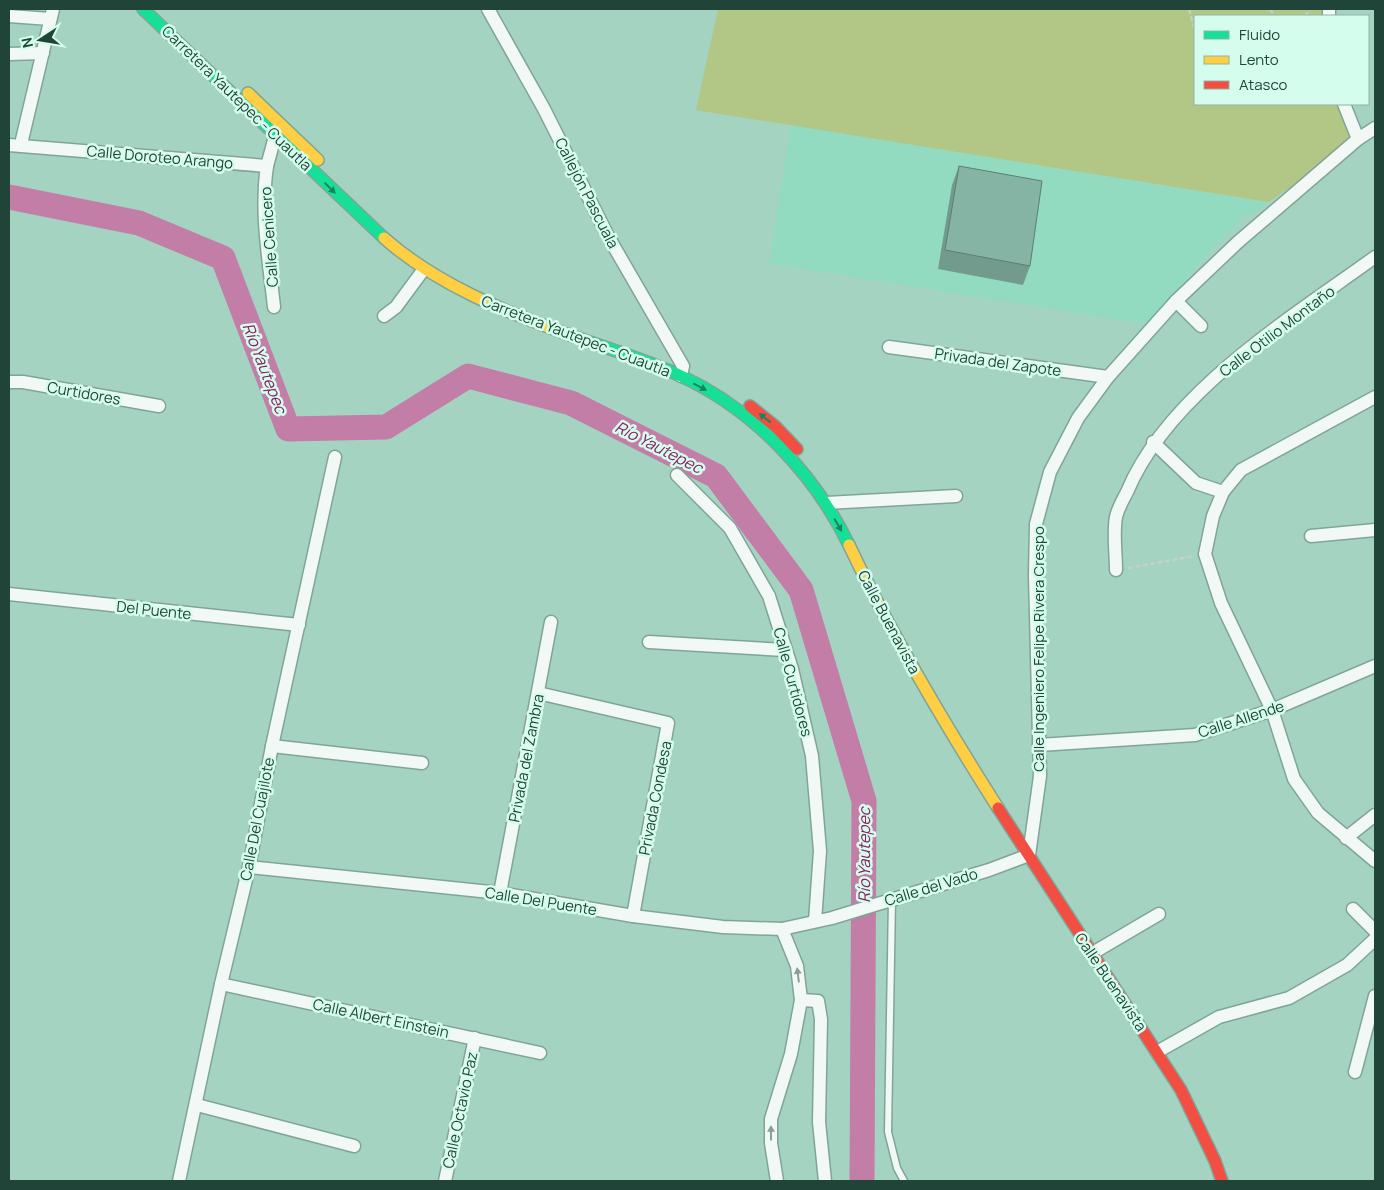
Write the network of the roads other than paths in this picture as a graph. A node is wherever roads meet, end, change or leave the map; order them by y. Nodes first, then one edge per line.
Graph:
1 (143, 9) edge
2 (159, 9) edge
3 (488, 9) edge
4 (52, 14) edge
5 (9, 16) edge
6 (43, 53) junction
7 (9, 54) edge
8 (1344, 105) edge
9 (280, 122) junction
10 (1375, 128) edge
11 (274, 134) junction
12 (1358, 139) junction
13 (15, 144) edge
14 (267, 166) junction
15 (401, 245) junction
16 (1375, 257) edge
17 (424, 269) junction
18 (480, 295) junction
19 (1176, 301) junction
20 (274, 307) dead end
21 (384, 316) dead end
22 (1201, 326) dead end
23 (889, 347) dead end
24 (682, 371) junction
25 (1108, 377) junction
26 (9, 382) edge
27 (1375, 397) edge
28 (159, 406) dead end
29 (1153, 442) junction
30 (795, 454) joint
31 (335, 458) dead end
32 (677, 475) dead end
33 (1223, 492) junction
34 (956, 496) dead end
35 (831, 502) junction
36 (1375, 530) edge
37 (1311, 536) dead end
38 (1116, 570) road end
39 (9, 594) edge
40 (551, 622) dead end
41 (299, 625) junction
42 (649, 642) dead end
43 (785, 650) junction
44 (1375, 666) edge
45 (538, 694) junction
46 (1272, 710) junction
47 (1039, 744) junction
48 (272, 746) junction
49 (422, 763) dead end
50 (1375, 815) edge
51 (1346, 838) junction
52 (1029, 855) junction
53 (1375, 861) edge
54 (249, 867) junction
55 (500, 893) junction
56 (892, 899) junction
57 (1353, 909) dead end
58 (1159, 914) dead end
59 (632, 916) junction
60 (832, 918) joint
61 (816, 921) junction
62 (782, 929) junction
63 (1375, 931) edge
64 (1375, 939) edge
65 (1091, 954) junction
66 (221, 984) junction
67 (1375, 996) edge
68 (801, 1000) junction
69 (475, 1038) junction
70 (1157, 1052) junction
71 (540, 1053) dead end
72 (1355, 1072) dead end
73 (197, 1105) junction
74 (354, 1146) dead end
75 (179, 1181) edge
76 (445, 1181) edge
77 (777, 1181) edge
78 (825, 1181) edge
79 (904, 1181) edge
80 (1222, 1181) edge

1 - 11 main road, Carretera Yautepec - Cuautla
2 - 9 main road, Carretera Yautepec - Cuautla
3 - 24 street, Callejón Pascuala
4 - 5 street
4 - 6 street
6 - 7 street
6 - 13 street
8 - 12 street
9 - 11 street
9 - 15 main road, Carretera Yautepec - Cuautla
10 - 12 street, Calle Ingeniero Felipe Rivera Crespo
11 - 14 street
11 -> 15 main road, Carretera Yautepec - Cuautla
12 - 19 street, Calle Ingeniero Felipe Rivera Crespo
13 - 14 street, Calle Doroteo Arango
14 - 20 street, Calle Cenicero
15 - 17 main road, Carretera Yautepec - Cuautla
15 - 18 main road, Carretera Yautepec - Cuautla
16 - 29 street, Calle Otilio Montaño
17 - 18 main road, Carretera Yautepec - Cuautla
17 - 21 street
18 - 24 main road, Carretera Yautepec - Cuautla
19 - 22 street
19 - 25 street, Calle Ingeniero Felipe Rivera Crespo
23 - 25 street, Privada del Zapote
24 - 30 main road, Carretera Yautepec - Cuautla
25 - 47 street, Calle Ingeniero Felipe Rivera Crespo
26 - 28 street, Curtidores
27 - 33 street
29 - 33 street
29 - 38 street, Calle Otilio Montaño
30 - 35 main road, Calle Buenavista
31 - 41 street, Calle Del Cuajilote
32 - 43 street, Calle Curtidores
33 - 46 street
34 - 35 street
35 - 52 main road, Calle Buenavista
36 - 37 street
39 - 41 street, Del Puente
40 - 45 street, Privada del Zambra
41 - 48 street, Calle Del Cuajilote
42 - 43 street
43 - 61 street, Calle Curtidores
44 - 46 street, Calle Allende
45 - 55 street, Privada del Zambra
45 - 59 street, Privada Condesa
46 - 47 street, Calle Allende
46 - 51 street
47 - 52 street, Calle Ingeniero Felipe Rivera Crespo
48 - 49 street
48 - 54 street, Calle Del Cuajilote
50 - 51 street
51 - 53 street
52 - 56 street, Calle del Vado
52 - 65 main road, Calle Buenavista
54 - 55 street, Calle Del Puente
54 - 66 street, Calle Del Cuajilote
55 - 59 street, Calle Del Puente
56 - 60 street, Calle del Vado
56 - 79 lane
57 - 63 street
58 - 65 street
59 - 62 street, Calle Del Puente
60 - 61 street, Calle Del Puente
61 - 62 street, Calle Del Puente
68 -> 62 street
64 - 70 street
65 - 70 main road, Calle Buenavista
66 - 69 street, Calle Albert Einstein
66 - 73 street, Calle Del Cuajilote
67 - 72 street
77 -> 68 street
68 - 78 street
69 - 71 street, Calle Albert Einstein
69 - 76 street, Calle Octavio Paz
70 - 80 main road, Calle Buenavista
73 - 74 street
73 - 75 street, Calle Del Cuajilote

